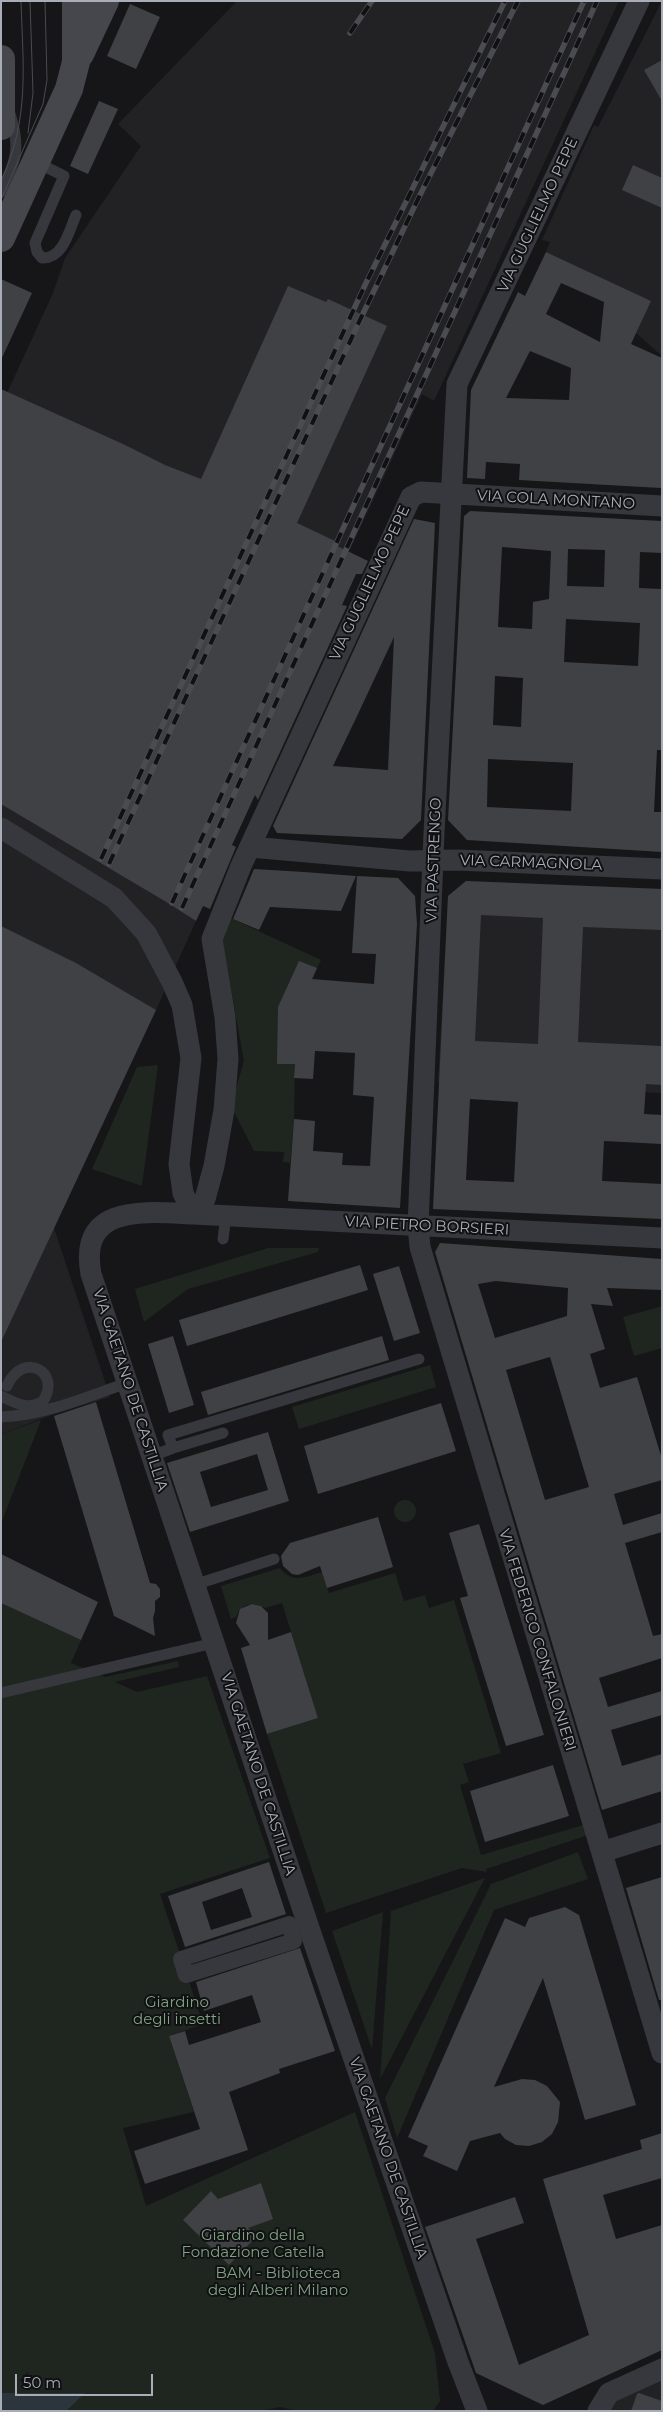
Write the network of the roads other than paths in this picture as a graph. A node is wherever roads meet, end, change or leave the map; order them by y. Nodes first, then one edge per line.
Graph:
1 (76, 1) edge
2 (104, 1) edge
3 (640, 1) edge
4 (1, 59) edge
5 (76, 62) junction
6 (2, 86) edge
7 (1, 126) edge
8 (25, 165) junction
9 (1, 192) edge
10 (76, 215) dead end
11 (1, 238) edge
12 (451, 495) junction
13 (662, 506) edge
14 (1, 828) edge
15 (250, 847) junction
16 (433, 860) junction
17 (662, 869) edge
18 (193, 1214) junction
19 (226, 1216) junction
20 (418, 1226) junction
21 (662, 1238) edge
22 (223, 1239) dead end
23 (419, 1359) dead end
24 (127, 1383) junction
25 (1, 1417) edge
26 (223, 1433) dead end
27 (173, 1448) junction
28 (152, 1456) junction
29 (274, 1559) dead end
30 (194, 1584) junction
31 (214, 1644) junction
32 (1, 1693) edge
33 (662, 1833) edge
34 (602, 1852) junction
35 (289, 1924) joint
36 (662, 2053) edge
37 (662, 2369) edge
38 (477, 2411) edge
39 (598, 2411) edge

1 - 5 main road
2 - 5 main road
3 - 12 street, VIA GUGLIELMO PEPE
4 - 6 main road
5 - 8 main road
6 - 7 main road
6 - 8 lane
8 - 9 lane
8 - 10 lane
8 - 11 main road
12 - 13 street, VIA COLA MONTANO
12 - 15 street, VIA GUGLIELMO PEPE
12 - 16 street, VIA PASTRENGO
14 - 18 street
15 - 16 street, VIA CARMAGNOLA
15 - 18 street, VIA GUGLIELMO PEPE
16 - 17 street, VIA CARMAGNOLA
16 - 20 street, VIA PASTRENGO
18 - 19 street, VIA PIETRO BORSIERI
18 - 24 street, VIA GAETANO DE CASTILLIA
19 - 20 street, VIA PIETRO BORSIERI
19 - 22 lane
20 - 21 street, VIA PIETRO BORSIERI
20 - 34 street, VIA FEDERICO CONFALONIERI
23 - 27 lane
24 - 25 lane
24 - 28 street, VIA GAETANO DE CASTILLIA
26 - 27 lane
27 - 28 lane
28 - 30 street, VIA GAETANO DE CASTILLIA
29 - 30 lane
30 - 31 street, VIA GAETANO DE CASTILLIA
31 - 32 lane
31 - 38 street, VIA GAETANO DE CASTILLIA
33 - 34 street
34 - 36 street, VIA FEDERICO CONFALONIERI
35 - 35 street
37 - 39 street

